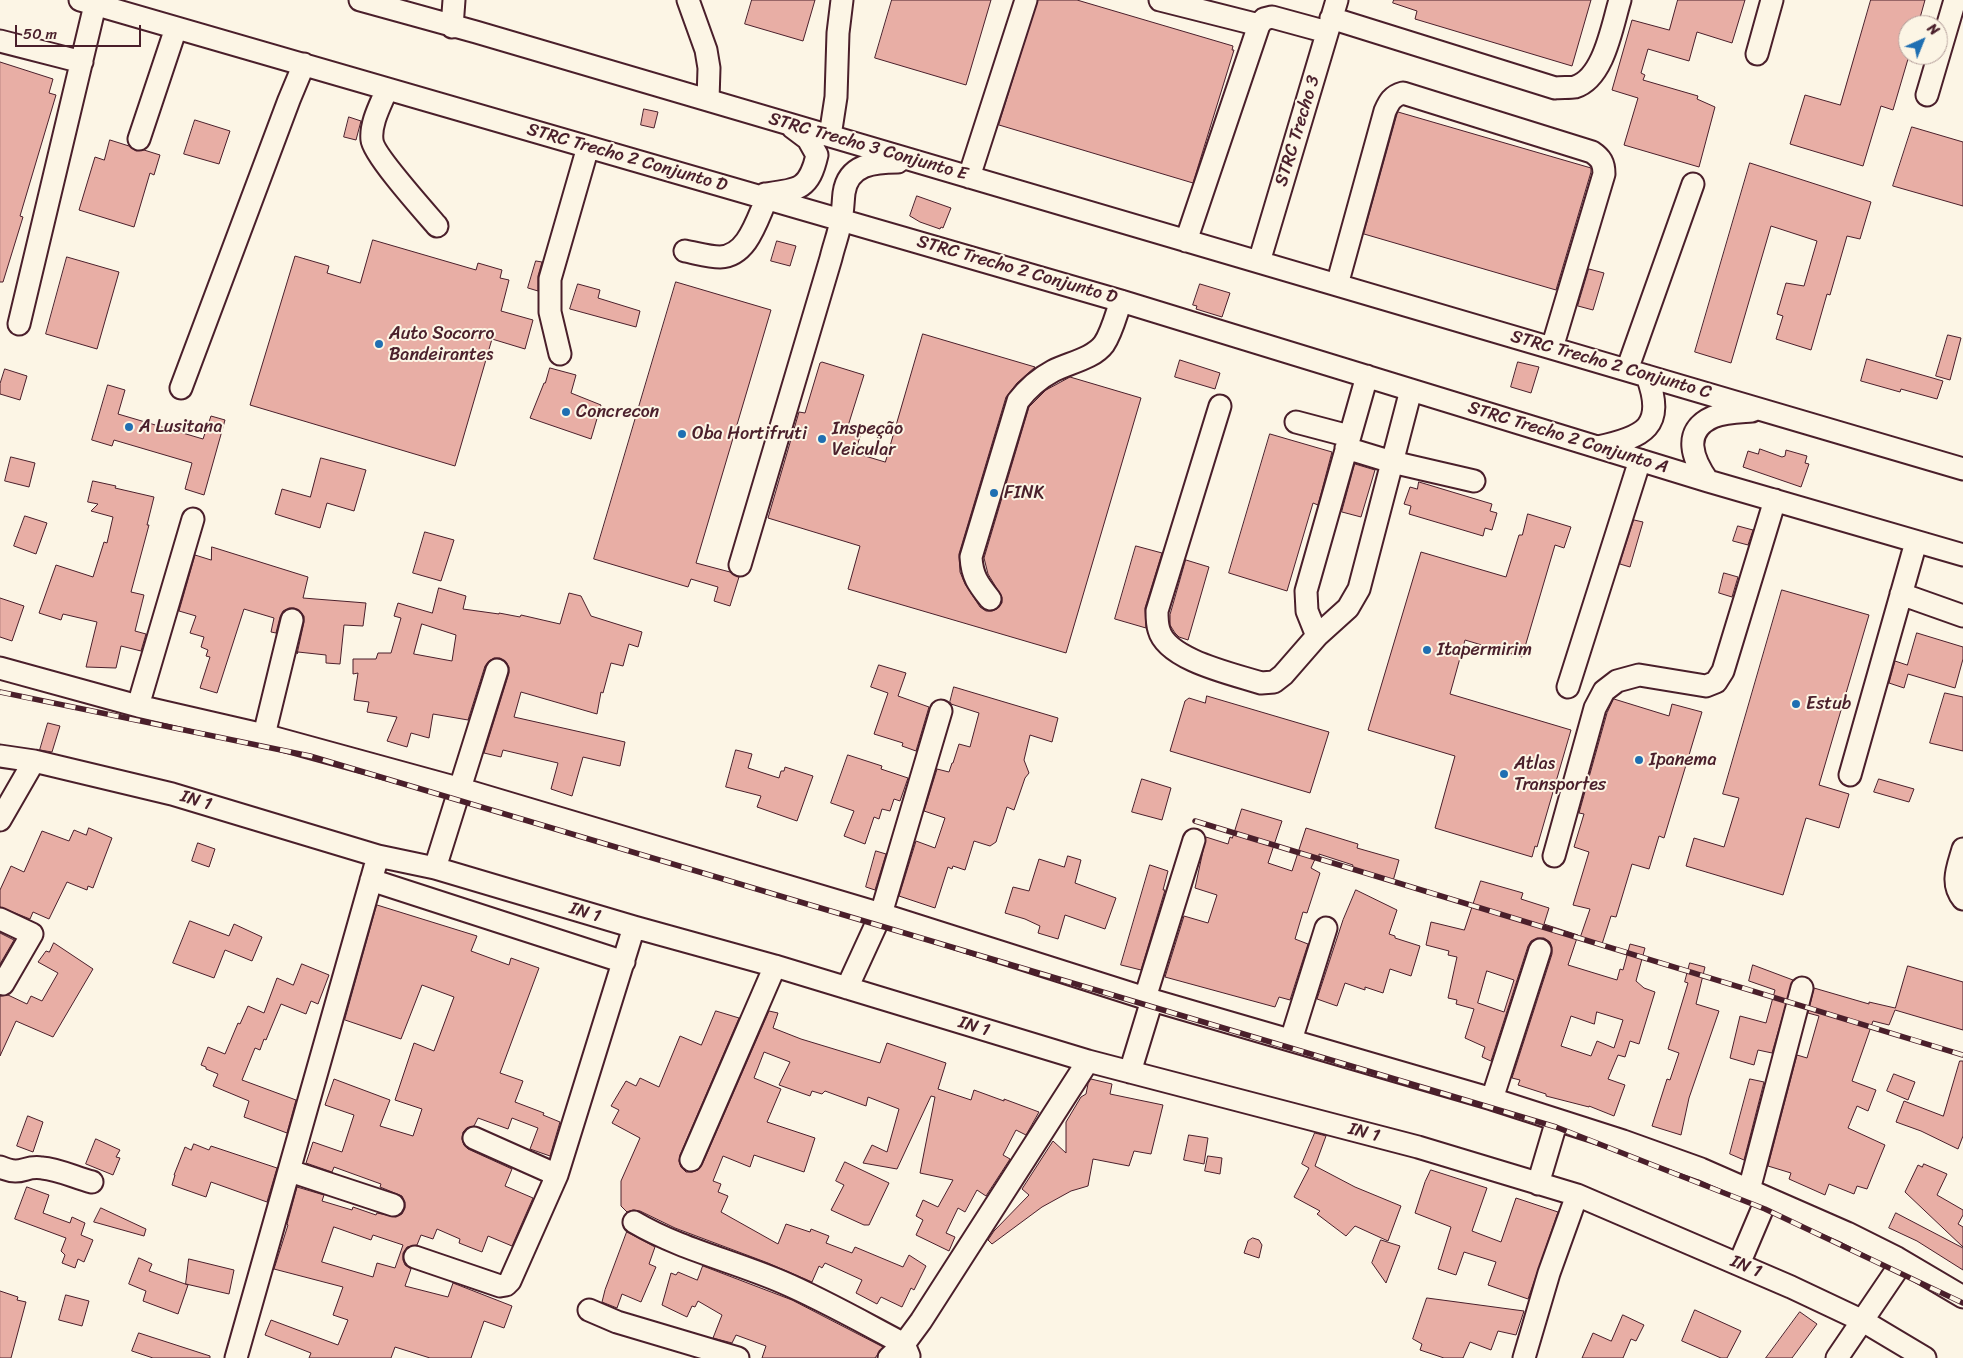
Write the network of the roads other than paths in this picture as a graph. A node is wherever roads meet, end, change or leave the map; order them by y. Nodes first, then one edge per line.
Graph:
1 (361, 0) edge
2 (454, 0) edge
3 (688, 0) edge
4 (842, 0) edge
5 (1026, 0) edge
6 (1160, 0) edge
7 (1620, 0) edge
8 (1772, 0) edge
9 (1955, 0) edge
10 (88, 2) edge
11 (1332, 16) edge
12 (1259, 25) junction
13 (452, 26) junction
14 (176, 28) junction
15 (0, 41) edge
16 (1757, 54) dead end
17 (82, 62) junction
18 (304, 64) junction
19 (387, 89) junction
20 (1927, 95) dead end
21 (708, 100) junction
22 (788, 124) junction
23 (830, 136) junction
24 (139, 139) dead end
25 (588, 148) junction
26 (914, 161) junction
27 (969, 178) junction
28 (1693, 184) dead end
29 (762, 197) junction
30 (842, 219) junction
31 (437, 226) dead end
32 (1186, 241) junction
33 (685, 251) dead end
34 (1259, 262) junction
35 (1337, 285) junction
36 (1120, 301) junction
37 (1175, 317) joint
38 (19, 324) dead end
39 (1552, 348) junction
40 (560, 354) dead end
41 (1627, 370) junction
42 (1366, 376) junction
43 (1647, 376) junction
44 (181, 388) dead end
45 (1412, 390) junction
46 (1220, 406) dead end
47 (1762, 410) junction
48 (1296, 422) dead end
49 (1348, 442) junction
50 (1598, 447) junction
51 (1640, 460) junction
52 (1392, 462) junction
53 (1963, 469) edge
54 (1474, 481) dead end
55 (1708, 481) junction
56 (1775, 500) junction
57 (193, 519) dead end
58 (1916, 542) junction
59 (1963, 555) edge
60 (740, 565) dead end
61 (1901, 594) junction
62 (990, 599) dead end
63 (1963, 616) edge
64 (292, 620) dead end
65 (1317, 636) junction
66 (0, 668) edge
67 (497, 670) dead end
68 (1568, 687) dead end
69 (138, 706) junction
70 (941, 711) dead end
71 (264, 735) junction
72 (0, 756) edge
73 (34, 761) junction
74 (1850, 775) dead end
75 (460, 790) junction
76 (0, 820) edge
77 (1194, 840) dead end
78 (1963, 849) edge
79 (378, 856) junction
80 (1554, 856) dead end
81 (435, 868) junction
82 (371, 880) junction
83 (1963, 899) edge
84 (881, 914) junction
85 (0, 919) edge
86 (634, 928) junction
87 (1326, 928) dead end
88 (1540, 950) dead end
89 (624, 962) junction
90 (775, 966) junction
91 (3, 984) dead end
92 (847, 988) junction
93 (1802, 988) dead end
94 (1149, 999) junction
95 (1291, 1040) junction
96 (1088, 1061) junction
97 (1130, 1072) junction
98 (1492, 1099) junction
99 (1557, 1120) junction
100 (474, 1138) dead end
101 (691, 1160) dead end
102 (0, 1167) edge
103 (290, 1171) junction
104 (556, 1174) junction
105 (92, 1182) dead end
106 (1538, 1184) junction
107 (1758, 1194) junction
108 (1577, 1195) junction
109 (393, 1205) dead end
110 (634, 1222) dead end
111 (415, 1257) dead end
112 (1897, 1258) junction
113 (1739, 1264) junction
114 (1963, 1297) edge
115 (589, 1310) dead end
116 (1864, 1321) junction
117 (901, 1353) edge
118 (1914, 1355) edge
119 (236, 1358) edge
120 (738, 1358) edge
121 (1524, 1358) edge
122 (1837, 1358) edge

1 - 13 street, STRC Trecho 3 Conjunto E
2 - 13 street
3 - 21 street
4 - 23 street
5 - 27 street
6 - 12 street
7 - 11 street
8 - 16 street
9 - 20 street
10 - 14 street, STRC Trecho 2 Conjunto D
10 - 17 street
11 - 12 street
11 - 34 street, STRC Trecho 3
12 - 32 street
13 - 21 street, STRC Trecho 3 Conjunto E
14 - 18 street, STRC Trecho 2 Conjunto D
14 - 24 street
15 - 17 street
17 - 38 street
18 - 19 street, STRC Trecho 2 Conjunto D
18 - 44 street
19 - 25 street, STRC Trecho 2 Conjunto D
19 - 31 street
21 - 22 street, STRC Trecho 3 Conjunto E
22 - 23 street, STRC Trecho 3 Conjunto E
22 - 29 street
23 - 26 street, STRC Trecho 3 Conjunto E
25 - 29 street, STRC Trecho 2 Conjunto D
25 - 40 street
26 - 27 street, STRC Trecho 3 Conjunto E
26 - 30 street
27 - 32 street, STRC Trecho 3 Conjunto E
28 - 41 street
29 - 30 street, STRC Trecho 2 Conjunto D
29 - 33 street
30 - 36 street, STRC Trecho 2 Conjunto D
30 - 60 street
32 - 34 street, STRC Trecho 3 Conjunto E
34 - 35 street, STRC Trecho 2 Conjunto C
35 - 39 street, STRC Trecho 2 Conjunto C
35 - 39 street
36 - 37 street, STRC Trecho 2 Conjunto D
36 - 62 street
37 - 42 street, STRC Trecho 2 Conjunto A
39 - 41 street, STRC Trecho 2 Conjunto C
41 - 43 street, STRC Trecho 2 Conjunto C
42 - 45 street, STRC Trecho 2 Conjunto A
42 - 49 street
43 - 47 street, STRC Trecho 2 Conjunto C
43 - 50 street
45 - 50 street, STRC Trecho 2 Conjunto A
45 - 52 street
46 - 65 street
47 - 53 street, STRC Trecho 2 Conjunto C
47 - 55 street
48 - 49 street
49 - 52 street
49 - 65 street
50 - 51 street, STRC Trecho 2 Conjunto A
51 - 55 street, STRC Trecho 2 Conjunto A
51 - 68 street
52 - 54 street
52 - 65 street
55 - 56 street, STRC Trecho 2 Conjunto A
56 - 58 street, STRC Trecho 2 Conjunto A
56 - 80 street
57 - 69 street
58 - 59 street, STRC Trecho 2 Conjunto A
58 - 61 street
61 - 63 street
61 - 74 street
64 - 71 street
66 - 69 street
67 - 75 street
69 - 71 street
70 - 84 street
71 - 75 street
72 - 73 street, IN 1
73 - 76 street
73 - 79 street, IN 1
75 - 81 street
75 - 84 street
77 - 94 street
78 - 83 street
79 - 81 street, IN 1
79 - 82 street
81 - 86 street, IN 1
82 - 89 street
82 - 103 street
84 - 92 street
84 - 94 street
85 - 91 street
86 - 89 street
86 - 90 street, IN 1
87 - 95 street
88 - 98 street
89 - 104 street
90 - 92 street, IN 1
90 - 101 street
92 - 96 street, IN 1
93 - 107 street
94 - 95 street
94 - 97 street
95 - 98 street
96 - 97 street, IN 1
96 - 117 street
97 - 106 street, IN 1
98 - 99 street
99 - 106 street
99 - 107 street
100 - 104 street
102 - 105 street
103 - 109 street
103 - 119 street
104 - 111 street
106 - 108 street, IN 1
107 - 112 street
107 - 113 street
108 - 113 street, IN 1
108 - 121 street
110 - 117 street
112 - 114 street
112 - 116 street
113 - 116 street, IN 1
115 - 120 street
116 - 118 street, IN 1
116 - 122 street

